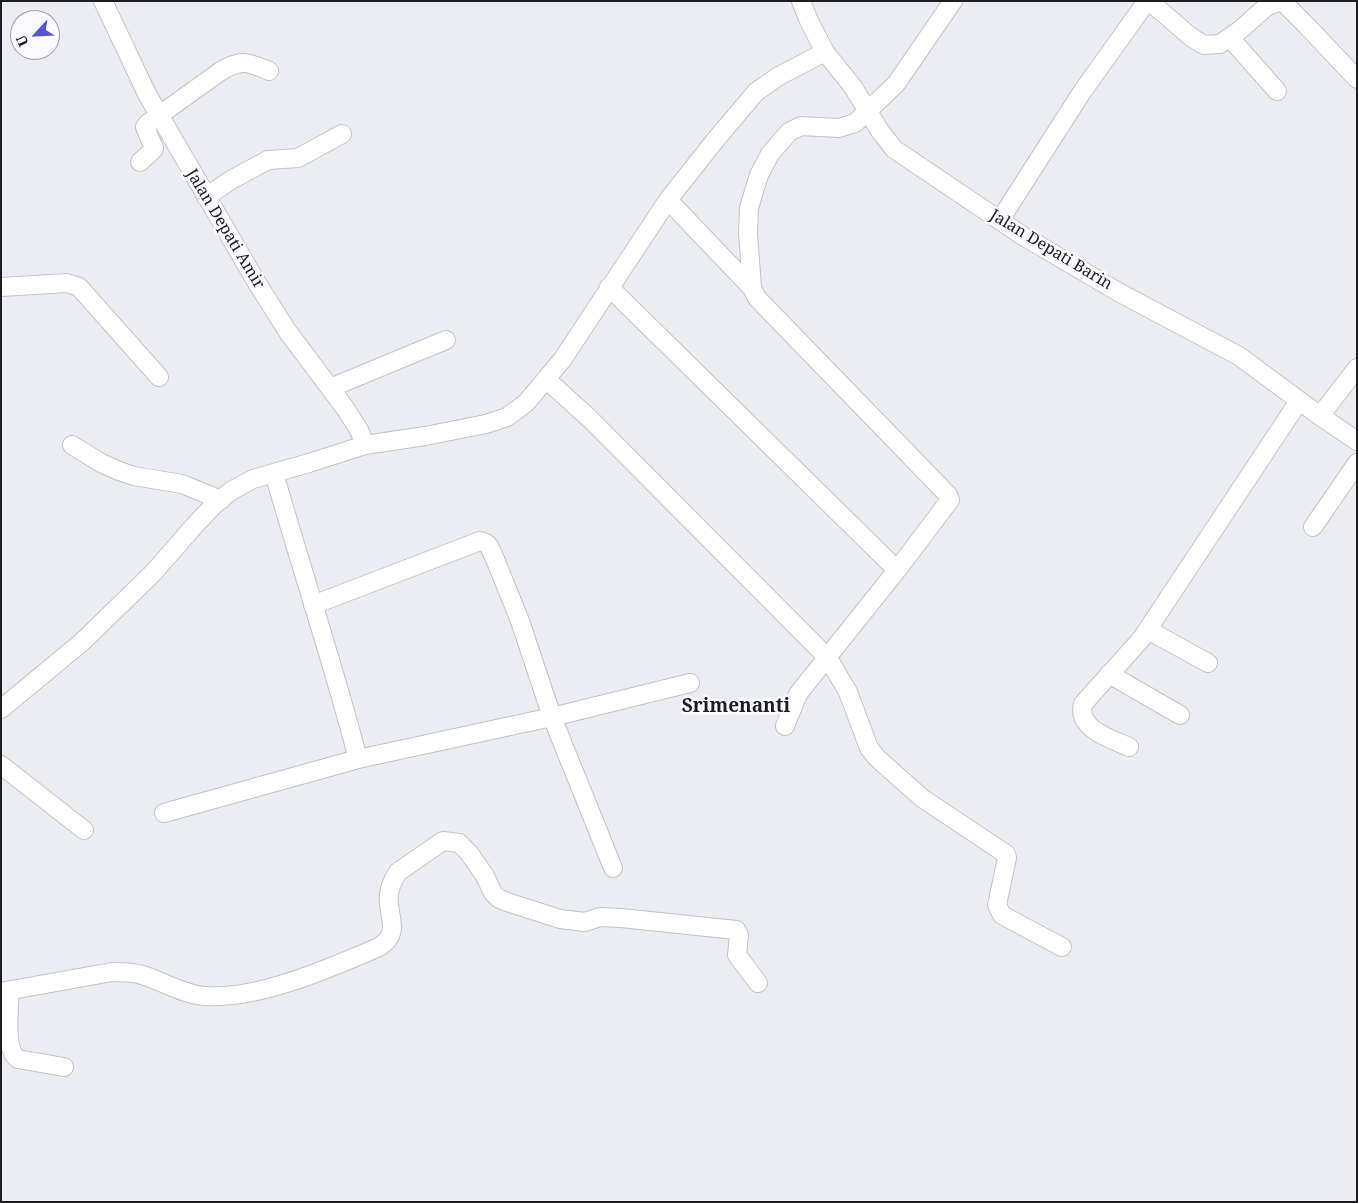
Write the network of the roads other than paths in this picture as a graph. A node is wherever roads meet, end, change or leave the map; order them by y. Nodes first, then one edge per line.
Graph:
1 (801, 1) edge
2 (953, 1) edge
3 (1148, 1) edge
4 (1281, 1) edge
5 (108, 3) edge
6 (1230, 38) junction
7 (825, 52) junction
8 (268, 71) dead end
9 (1357, 79) edge
10 (1277, 91) dead end
11 (868, 110) junction
12 (159, 115) junction
13 (342, 134) dead end
14 (140, 162) dead end
15 (206, 197) junction
16 (668, 200) junction
17 (1000, 220) junction
18 (1, 287) edge
19 (609, 287) junction
20 (752, 288) junction
21 (446, 340) dead end
22 (1357, 368) edge
23 (159, 377) dead end
24 (547, 380) junction
25 (330, 388) junction
26 (1299, 401) junction
27 (1320, 416) junction
28 (1357, 441) edge
29 (72, 445) dead end
30 (365, 445) junction
31 (1357, 463) edge
32 (274, 473) junction
33 (221, 500) junction
34 (1313, 527) dead end
35 (897, 570) junction
36 (313, 606) junction
37 (1148, 630) junction
38 (828, 658) junction
39 (1208, 663) dead end
40 (1109, 674) junction
41 (690, 683) dead end
42 (1, 709) edge
43 (1180, 715) dead end
44 (552, 717) junction
45 (784, 726) dead end
46 (1129, 747) dead end
47 (358, 759) junction
48 (1, 765) edge
49 (164, 813) dead end
50 (84, 830) dead end
51 (613, 868) dead end
52 (1062, 948) dead end
53 (758, 983) dead end
54 (6, 991) edge
55 (64, 1067) dead end

1 - 7 street, Jalan Depati Barin
2 - 11 street
3 - 6 street
3 - 17 street
4 - 6 street
4 - 9 street
5 - 12 street, Jalan Depati Amir
6 - 10 street
7 - 11 street, Jalan Depati Barin
7 - 16 street
8 - 12 street
11 - 17 street, Jalan Depati Barin
11 - 20 street
12 - 14 street
12 - 15 street, Jalan Depati Amir
13 - 15 street
15 - 25 street, Jalan Depati Amir
16 - 19 street
16 - 20 street
17 - 26 street, Jalan Depati Barin
18 - 23 street
19 - 24 street
19 - 35 street
20 - 35 street
21 - 25 street
22 - 27 street
24 - 30 street
24 - 38 street
25 - 30 street, Jalan Depati Amir
26 - 27 street, Jalan Depati Barin
26 - 37 street
27 - 28 street, Jalan Depati Barin
29 - 33 street
30 - 32 street
31 - 34 street
32 - 33 street
32 - 36 street
33 - 42 street
35 - 38 street
36 - 44 street
36 - 47 street
37 - 39 street
37 - 40 street
38 - 45 street
38 - 52 street
40 - 43 street
40 - 46 street
41 - 44 street
44 - 47 street
44 - 51 street
47 - 49 street
48 - 50 street
53 - 54 street
54 - 55 street

